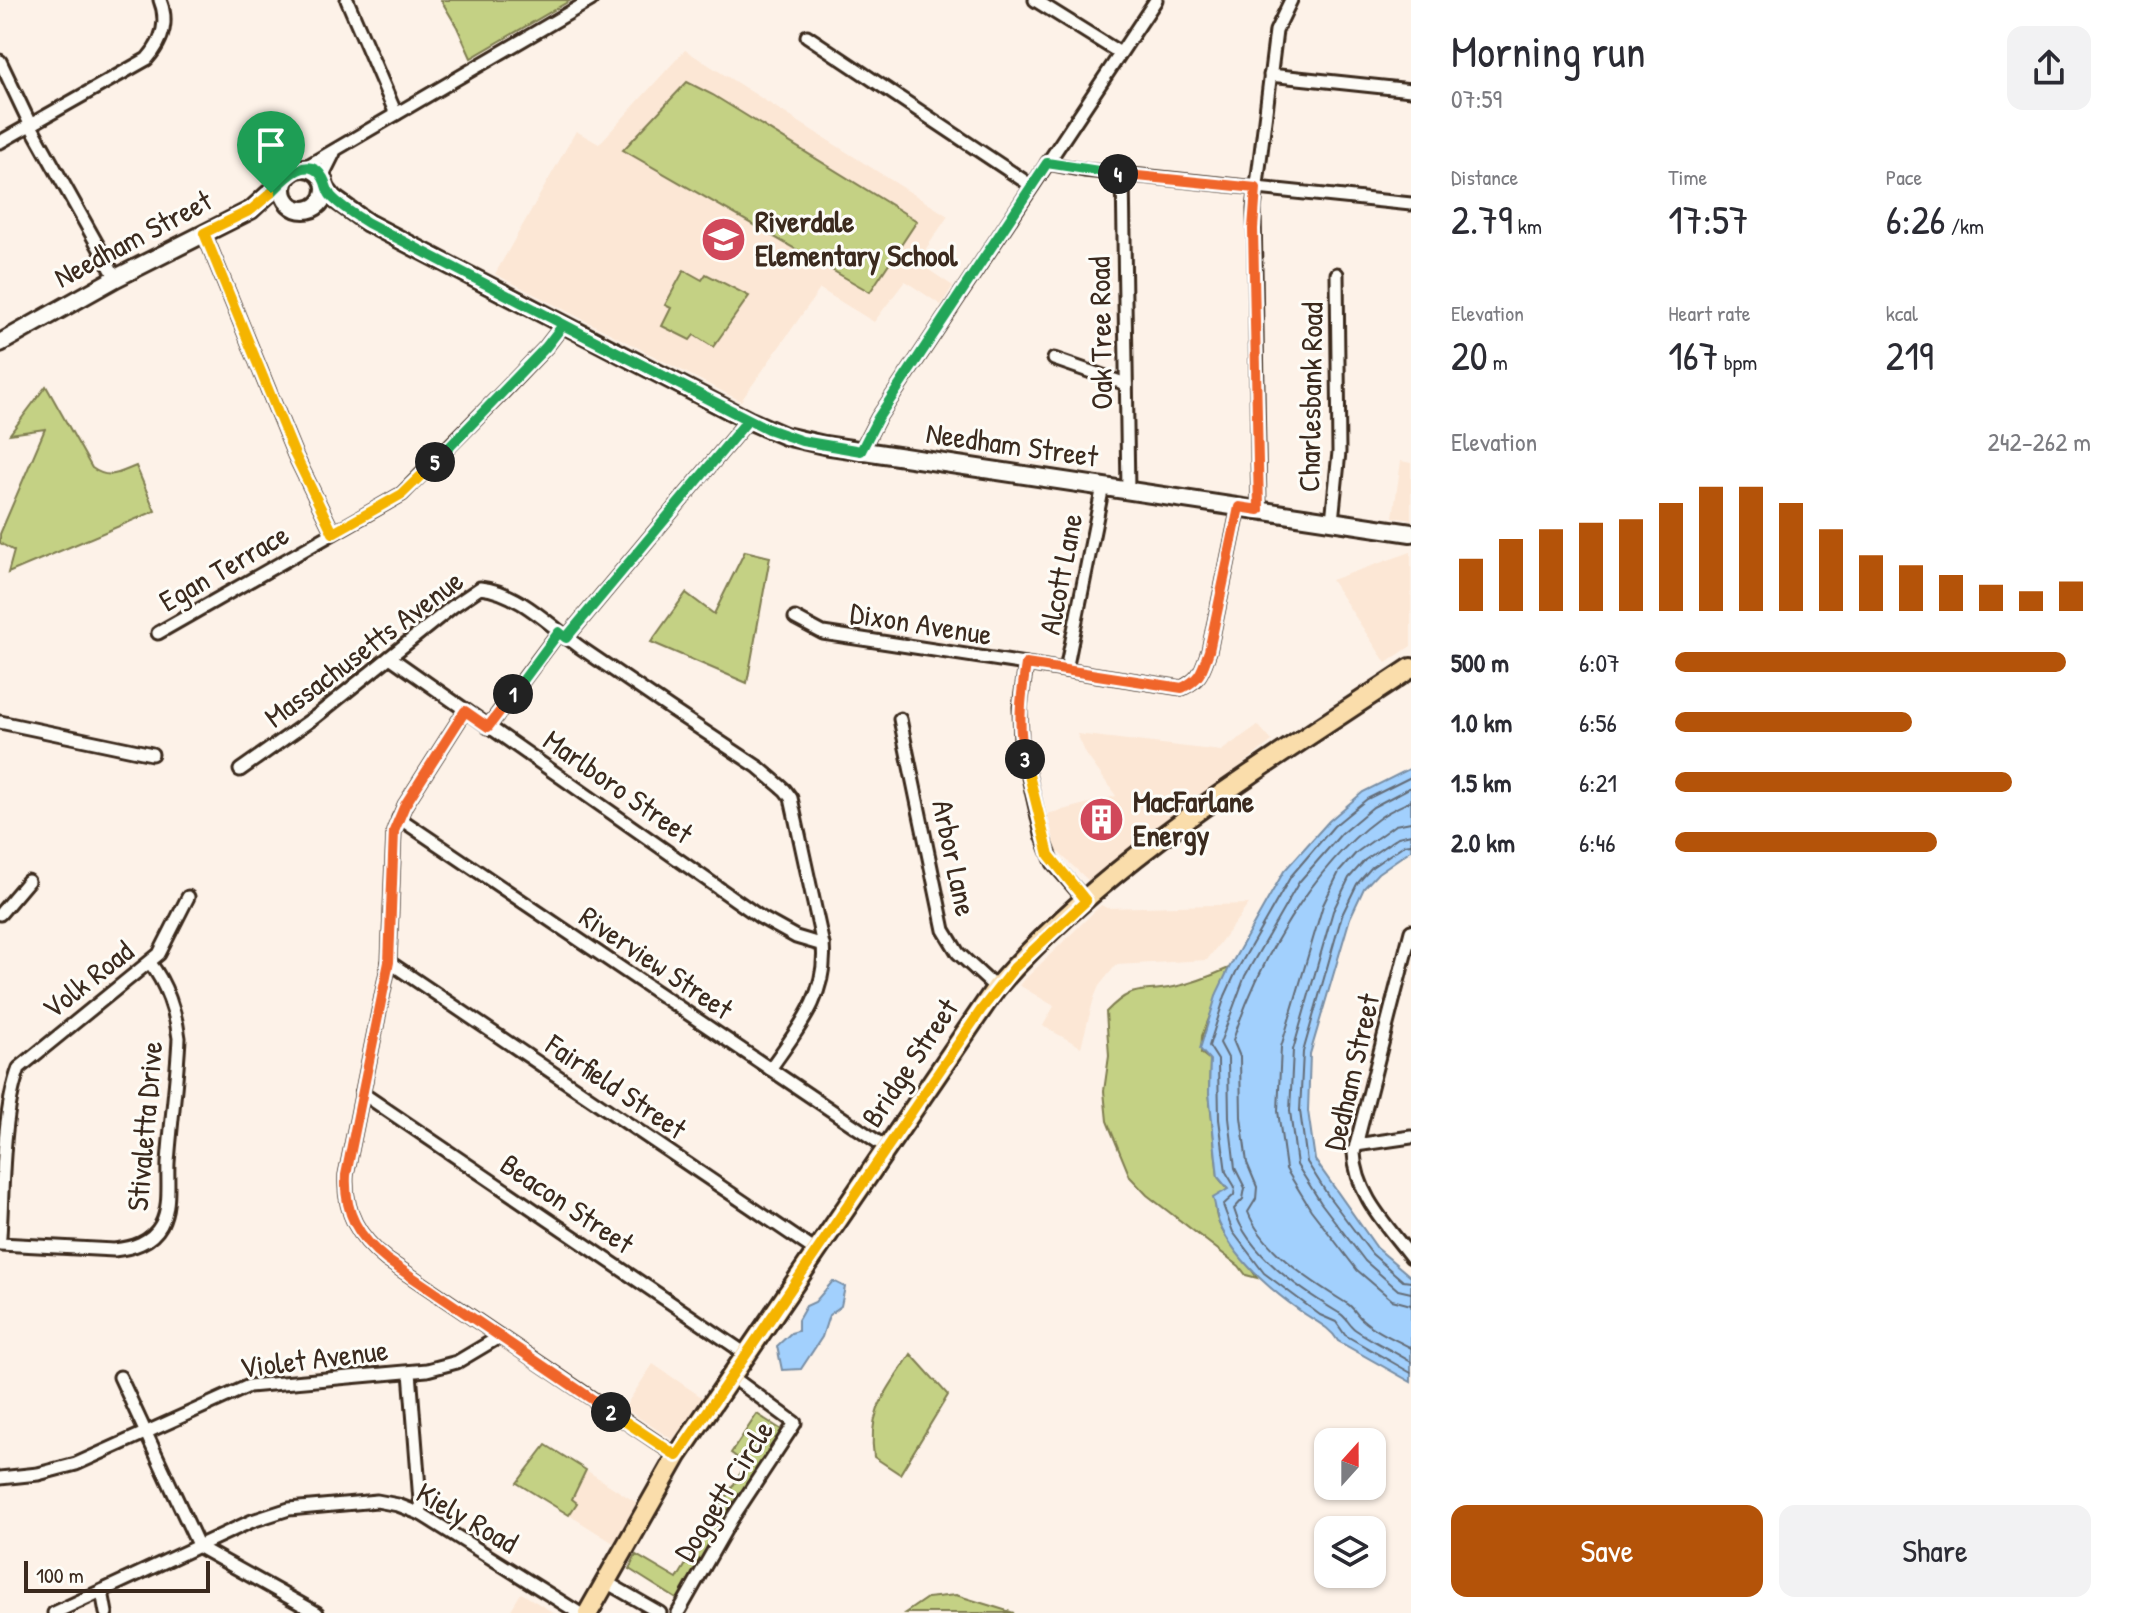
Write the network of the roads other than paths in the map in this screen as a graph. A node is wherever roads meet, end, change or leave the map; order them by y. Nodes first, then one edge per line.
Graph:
1 (160, 0) edge
2 (347, 0) edge
3 (591, 0) edge
4 (1035, 0) edge
5 (1156, 0) edge
6 (1291, 0) edge
7 (807, 36) dead end
8 (1120, 53) junction
9 (0, 61) edge
10 (1270, 75) junction
11 (1411, 90) edge
12 (396, 114) junction
13 (30, 124) junction
14 (0, 142) edge
15 (334, 152) junction
16 (1047, 163) junction
17 (304, 168) junction
18 (1123, 175) junction
19 (286, 178) junction
20 (324, 183) junction
21 (1032, 186) junction
22 (1256, 188) junction
23 (1411, 204) edge
24 (290, 205) junction
25 (312, 209) junction
26 (251, 210) junction
27 (368, 223) junction
28 (204, 233) junction
29 (1337, 274) dead end
30 (116, 278) junction
31 (563, 325) junction
32 (0, 343) edge
33 (1054, 359) dead end
34 (1126, 384) junction
35 (748, 420) junction
36 (861, 451) junction
37 (1103, 486) junction
38 (1128, 490) junction
39 (1239, 507) junction
40 (1259, 510) junction
41 (1332, 521) junction
42 (333, 533) junction
43 (1411, 533) edge
44 (795, 618) dead end
45 (158, 633) dead end
46 (562, 635) junction
47 (390, 657) junction
48 (1026, 664) junction
49 (1411, 668) edge
50 (1066, 670) junction
51 (465, 711) junction
52 (900, 719) dead end
53 (0, 722) edge
54 (488, 727) junction
55 (152, 754) dead end
56 (240, 770) dead end
57 (399, 818) junction
58 (28, 881) dead end
59 (188, 897) dead end
60 (1086, 901) junction
61 (0, 914) edge
62 (1411, 931) edge
63 (823, 945) junction
64 (389, 962) junction
65 (150, 963) junction
66 (996, 988) junction
67 (770, 1069) junction
68 (362, 1093) junction
69 (1411, 1137) edge
70 (1356, 1145) junction
71 (887, 1148) junction
72 (0, 1237) edge
73 (0, 1244) edge
74 (816, 1251) junction
75 (1411, 1257) edge
76 (499, 1337) junction
77 (746, 1354) junction
78 (410, 1372) junction
79 (731, 1376) junction
80 (120, 1377) dead end
81 (145, 1434) junction
82 (677, 1456) junction
83 (0, 1478) edge
84 (421, 1514) junction
85 (199, 1547) junction
86 (606, 1582) junction
87 (102, 1591) junction
88 (54, 1613) edge
89 (106, 1613) edge
90 (317, 1613) edge
91 (579, 1613) edge
92 (588, 1613) edge
93 (660, 1613) edge
94 (678, 1613) edge

1 - 13 street
2 - 12 street
3 - 12 street
4 - 8 street
5 - 8 street
6 - 10 street
7 - 21 street
8 - 16 street
9 - 13 street
10 - 11 street
10 - 22 street
12 - 15 street
13 - 14 street
13 - 30 street
15 - 17 street
15 - 20 street
16 - 18 street
16 - 21 street
17 - 19 main road
17 - 20 main road
18 - 22 street
18 - 34 street, Oak Tree Road
19 - 24 main road
19 - 26 main road, Needham Street
20 - 25 main road
20 - 27 main road, Needham Street
21 - 36 street
22 - 23 street
22 - 40 street
24 - 25 main road
24 - 26 main road, Needham Street
25 - 27 main road, Needham Street
26 - 28 main road, Needham Street
27 - 31 main road, Needham Street
28 - 30 main road, Needham Street
28 - 42 street
29 - 41 street, Charlesbank Road
30 - 32 main road, Needham Street
31 - 35 main road, Needham Street
31 - 42 street, Egan Terrace
33 - 34 street
34 - 38 street, Oak Tree Road
35 - 36 main road, Needham Street
35 - 46 street
36 - 37 main road, Needham Street
37 - 38 main road, Needham Street
37 - 50 street, Alcott Lane
38 - 39 main road, Needham Street
39 - 40 main road, Needham Street
39 - 50 street, Dixon Avenue
40 - 41 main road, Needham Street
41 - 43 main road, Needham Street
42 - 45 street, Egan Terrace
44 - 48 street, Dixon Avenue
46 - 47 street, Massachusetts Avenue
46 - 54 street
46 - 63 street, Massachusetts Avenue
47 - 51 street, Marlboro Street
47 - 56 street, Massachusetts Avenue
48 - 50 street, Dixon Avenue
48 - 60 street
49 - 60 main road, Bridge Street
51 - 54 street, Marlboro Street
51 - 57 street
52 - 66 street, Arbor Lane
53 - 55 street
54 - 63 street, Marlboro Street
57 - 64 street
57 - 67 street, Riverview Street
58 - 61 street
59 - 65 street, Volk Road
60 - 66 main road, Bridge Street
62 - 70 street, Dedham Street
63 - 67 street, Massachusetts Avenue
64 - 68 street
64 - 74 street, Fairfield Street
65 - 72 street, Volk Road
65 - 73 street, Stivaletta Drive
66 - 71 main road, Bridge Street
67 - 71 street, Riverview Street
68 - 76 street
68 - 77 street, Beacon Street
69 - 70 street
70 - 75 street, Dedham Street
71 - 74 main road, Bridge Street
74 - 77 main road, Bridge Street
76 - 78 street, Violet Avenue
76 - 82 street
77 - 79 main road, Bridge Street
78 - 81 street, Violet Avenue
78 - 84 street
79 - 82 main road, Bridge Street
79 - 94 street, Doggett Circle
80 - 81 street
81 - 83 street, Violet Avenue
81 - 85 street
82 - 86 main road, Bridge Street
84 - 85 street, Kiely Road
84 - 91 street, Kiely Road
85 - 87 street, Kiely Road
85 - 90 street
86 - 92 main road, Bridge Street
86 - 93 street
87 - 88 street, Kiely Road
87 - 89 street

